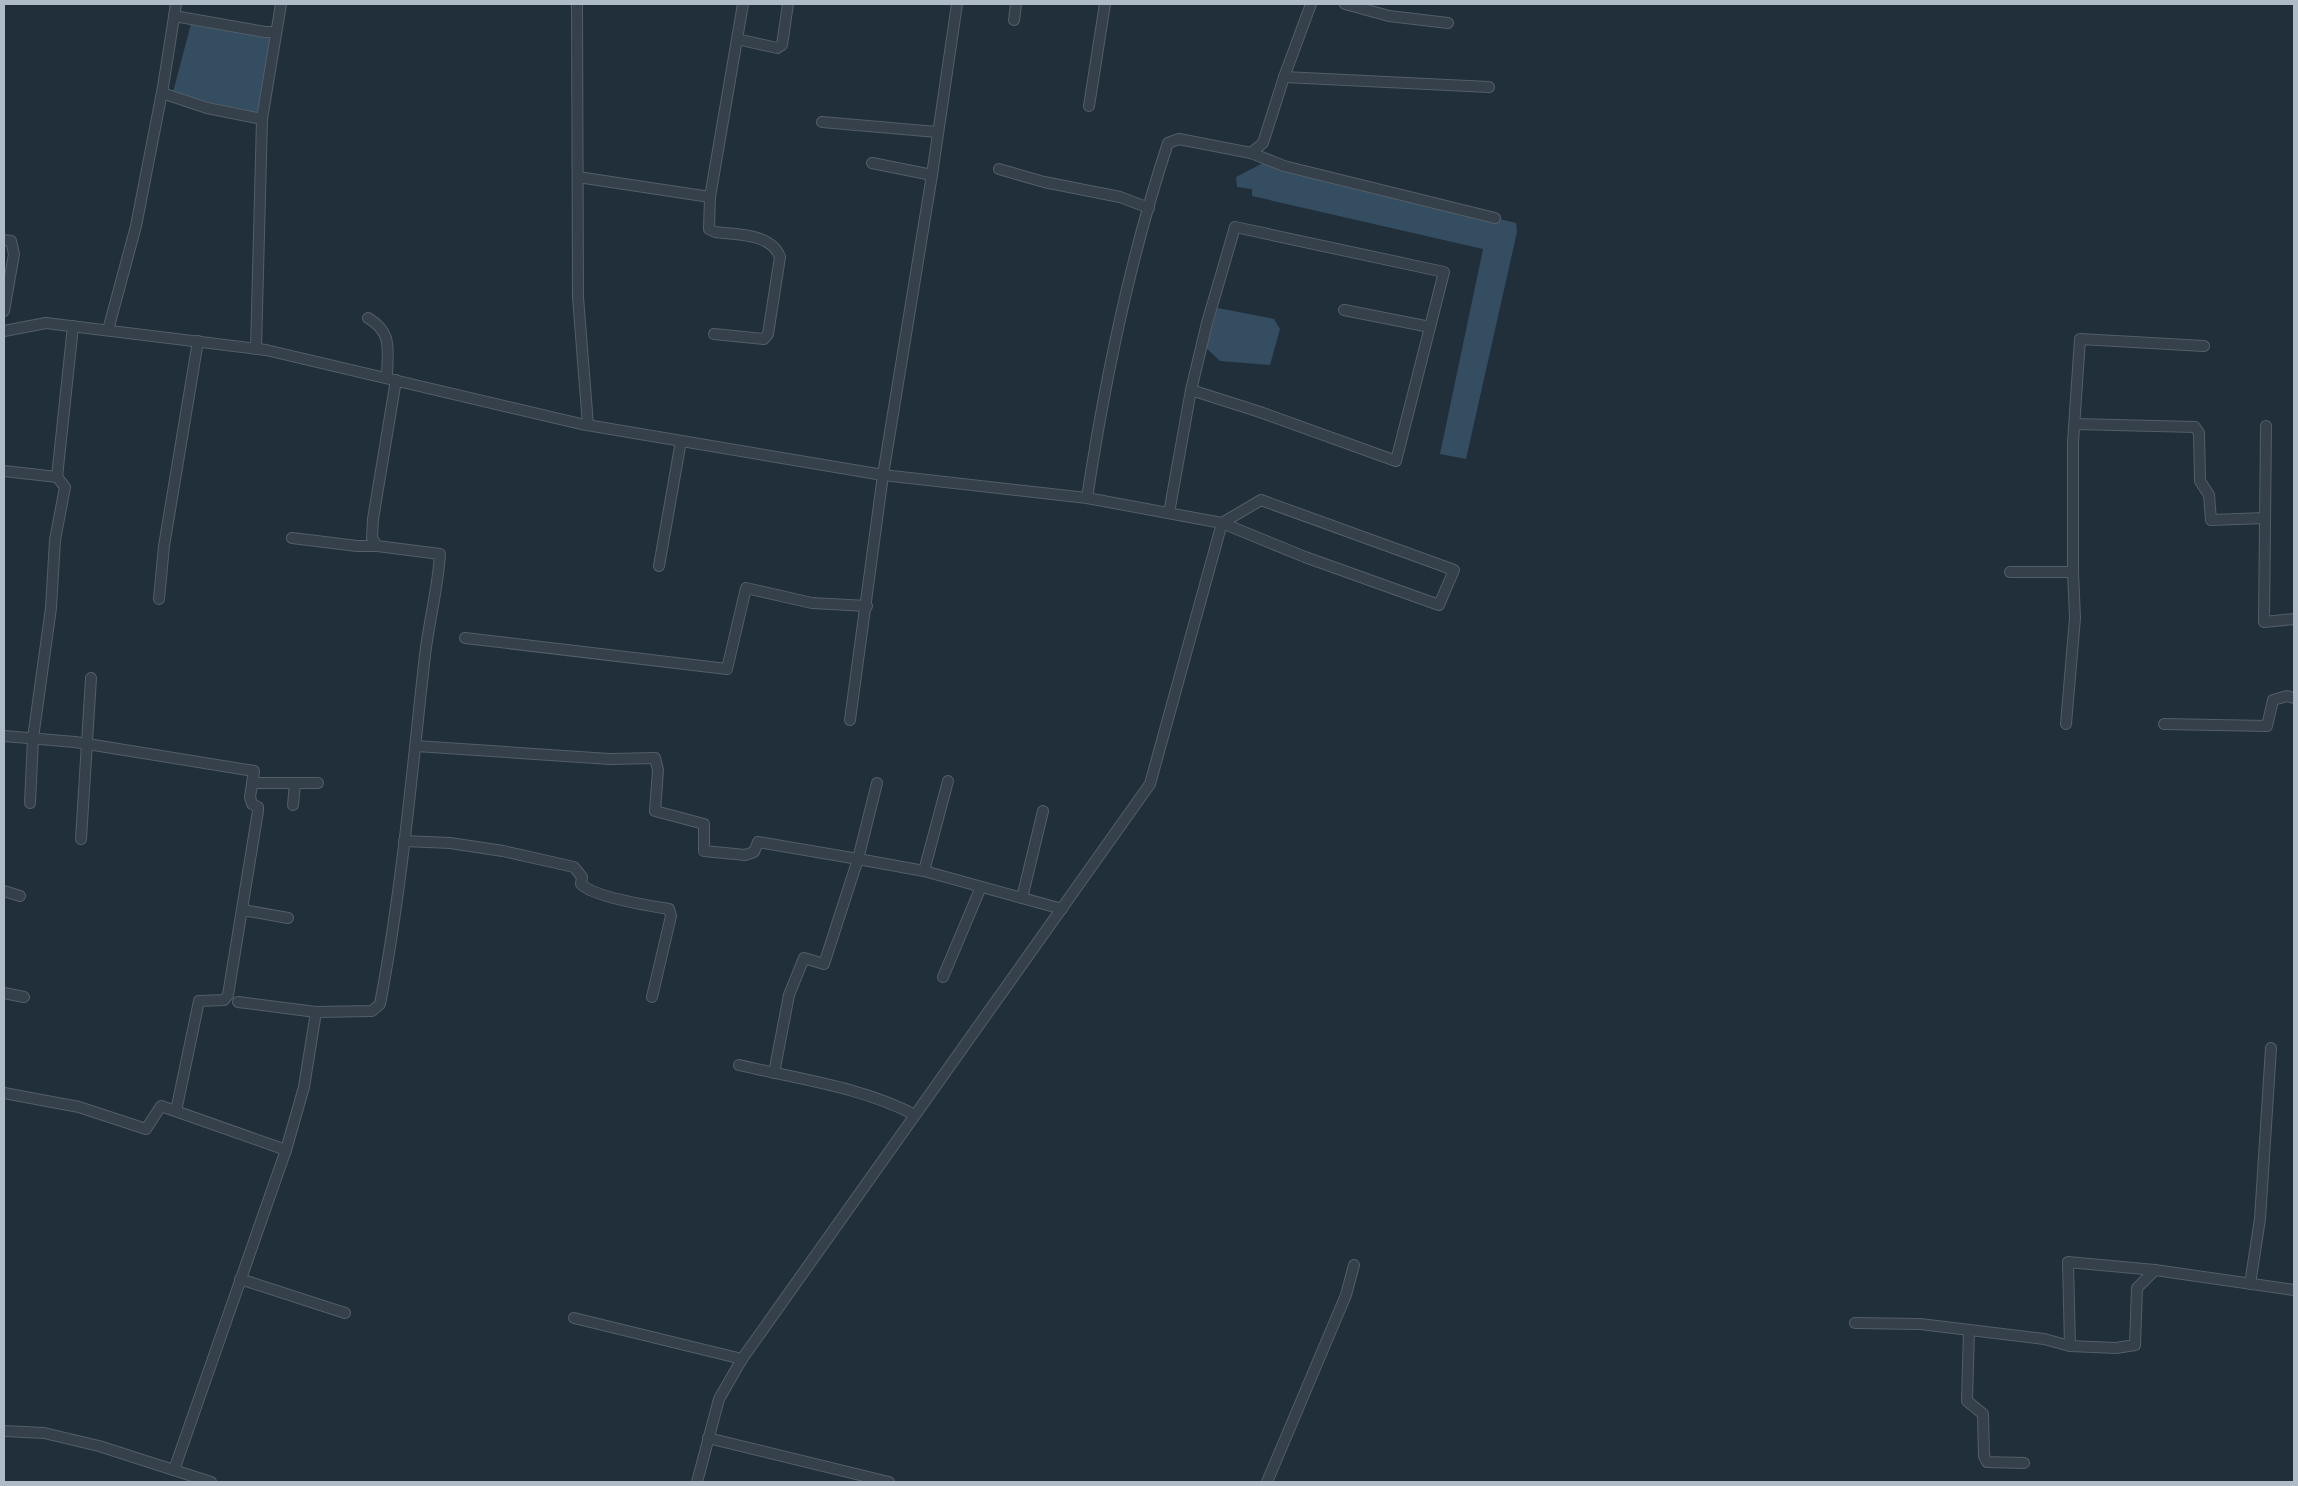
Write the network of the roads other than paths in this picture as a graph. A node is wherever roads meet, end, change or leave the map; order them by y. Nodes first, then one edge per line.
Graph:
1 (176, 4) edge
2 (281, 4) edge
3 (577, 4) edge
4 (743, 4) edge
5 (788, 4) edge
6 (957, 4) edge
7 (1016, 4) edge
8 (1105, 4) edge
9 (1311, 4) edge
10 (1345, 4) edge
11 (174, 16) junction
12 (1014, 20) dead end
13 (1448, 23) dead end
14 (276, 32) junction
15 (737, 39) junction
16 (1284, 77) junction
17 (1489, 87) dead end
18 (162, 93) junction
19 (1090, 106) dead end
20 (262, 119) junction
21 (822, 122) dead end
22 (937, 132) junction
23 (1251, 153) junction
24 (872, 163) dead end
25 (999, 169) dead end
26 (932, 175) junction
27 (578, 177) junction
28 (710, 197) junction
29 (1149, 208) junction
30 (1495, 218) dead end
31 (4, 240) edge
32 (1344, 310) dead end
33 (4, 311) edge
34 (368, 318) dead end
35 (73, 326) junction
36 (1430, 327) junction
37 (4, 330) edge
38 (108, 330) junction
39 (714, 334) dead end
40 (198, 341) junction
41 (2204, 346) dead end
42 (256, 349) junction
43 (391, 379) junction
44 (1191, 390) junction
45 (2075, 424) junction
46 (588, 425) junction
47 (2266, 426) dead end
48 (681, 441) junction
49 (4, 471) edge
50 (884, 475) junction
51 (57, 477) junction
52 (1086, 498) junction
53 (1169, 513) junction
54 (2265, 518) junction
55 (1222, 523) junction
56 (292, 538) dead end
57 (377, 546) junction
58 (658, 566) dead end
59 (2010, 572) dead end
60 (2072, 572) junction
61 (158, 599) dead end
62 (868, 606) junction
63 (2294, 619) edge
64 (465, 638) dead end
65 (91, 678) dead end
66 (2294, 698) edge
67 (850, 720) dead end
68 (2066, 724) dead end
69 (2164, 724) dead end
70 (4, 736) edge
71 (33, 738) junction
72 (88, 746) junction
73 (416, 746) junction
74 (948, 781) dead end
75 (252, 783) junction
76 (295, 783) junction
77 (318, 783) dead end
78 (877, 783) dead end
79 (30, 803) dead end
80 (293, 805) dead end
81 (1043, 811) dead end
82 (81, 839) dead end
83 (404, 841) junction
84 (858, 859) junction
85 (924, 871) junction
86 (981, 887) junction
87 (4, 890) edge
88 (20, 896) dead end
89 (1022, 898) junction
90 (1062, 909) junction
91 (243, 910) junction
92 (288, 918) dead end
93 (944, 977) dead end
94 (4, 993) edge
95 (24, 997) dead end
96 (652, 997) dead end
97 (238, 1002) dead end
98 (316, 1012) junction
99 (2271, 1048) dead end
100 (739, 1065) dead end
101 (774, 1073) junction
102 (4, 1093) edge
103 (176, 1111) junction
104 (915, 1115) junction
105 (286, 1150) junction
106 (1354, 1265) dead end
107 (2155, 1270) junction
108 (240, 1279) junction
109 (2250, 1284) junction
110 (2294, 1290) edge
111 (345, 1313) dead end
112 (574, 1318) dead end
113 (1855, 1323) dead end
114 (1970, 1330) junction
115 (2070, 1346) junction
116 (742, 1359) junction
117 (4, 1431) edge
118 (708, 1438) junction
119 (2024, 1463) dead end
120 (174, 1470) junction
121 (211, 1482) edge
122 (697, 1482) edge
123 (889, 1482) edge
124 (1267, 1482) edge

1 - 11 street
2 - 14 street
3 - 27 street
4 - 15 street
5 - 15 street
6 - 22 street
7 - 12 street
8 - 19 street
9 - 16 street
10 - 13 street
11 - 14 street
11 - 18 street
14 - 20 street
15 - 28 street
16 - 17 street
16 - 23 street
18 - 20 street
18 - 38 street
20 - 42 street
21 - 22 street
22 - 26 street
23 - 29 street
23 - 30 street
24 - 26 street
25 - 29 street
26 - 50 street
27 - 28 street
27 - 46 street
28 - 39 street
29 - 52 street
31 - 33 street
32 - 36 street
34 - 43 street
35 - 37 street
35 - 38 street
35 - 51 street
36 - 44 street
36 - 44 street
38 - 40 street
40 - 42 street
40 - 61 street
41 - 45 street
42 - 43 street
43 - 46 street
43 - 57 street
44 - 53 street
45 - 54 street
45 - 60 street
46 - 48 street
47 - 54 street
48 - 50 street
48 - 58 street
49 - 51 street
50 - 52 street
50 - 62 street
51 - 71 street
52 - 53 street
53 - 55 street
54 - 63 street
55 - 55 street
55 - 90 street
56 - 57 street
57 - 73 street
59 - 60 street
60 - 68 street
62 - 64 street
62 - 67 street
65 - 72 street
66 - 69 street
70 - 71 street
71 - 72 street
71 - 79 street
72 - 75 street
72 - 82 street
73 - 83 street
73 - 84 street
74 - 85 street
75 - 76 street
75 - 91 street
76 - 77 street
76 - 80 street
78 - 84 street
81 - 89 street
83 - 96 street
83 - 98 street
84 - 85 street
84 - 101 street
85 - 86 street
86 - 89 street
86 - 93 street
87 - 88 street
89 - 90 street
90 - 104 street
91 - 92 street
91 - 103 street
94 - 95 street
97 - 98 street
98 - 105 street
99 - 109 street
100 - 101 street
101 - 104 street
102 - 103 street
103 - 105 street
104 - 116 street
105 - 108 street
106 - 124 street
107 - 109 street
107 - 115 street
107 - 115 street
108 - 111 street
108 - 120 street
109 - 110 street
112 - 116 street
113 - 114 street
114 - 115 street
114 - 119 street
116 - 118 street
117 - 120 street
118 - 122 street
118 - 123 street
120 - 121 street

